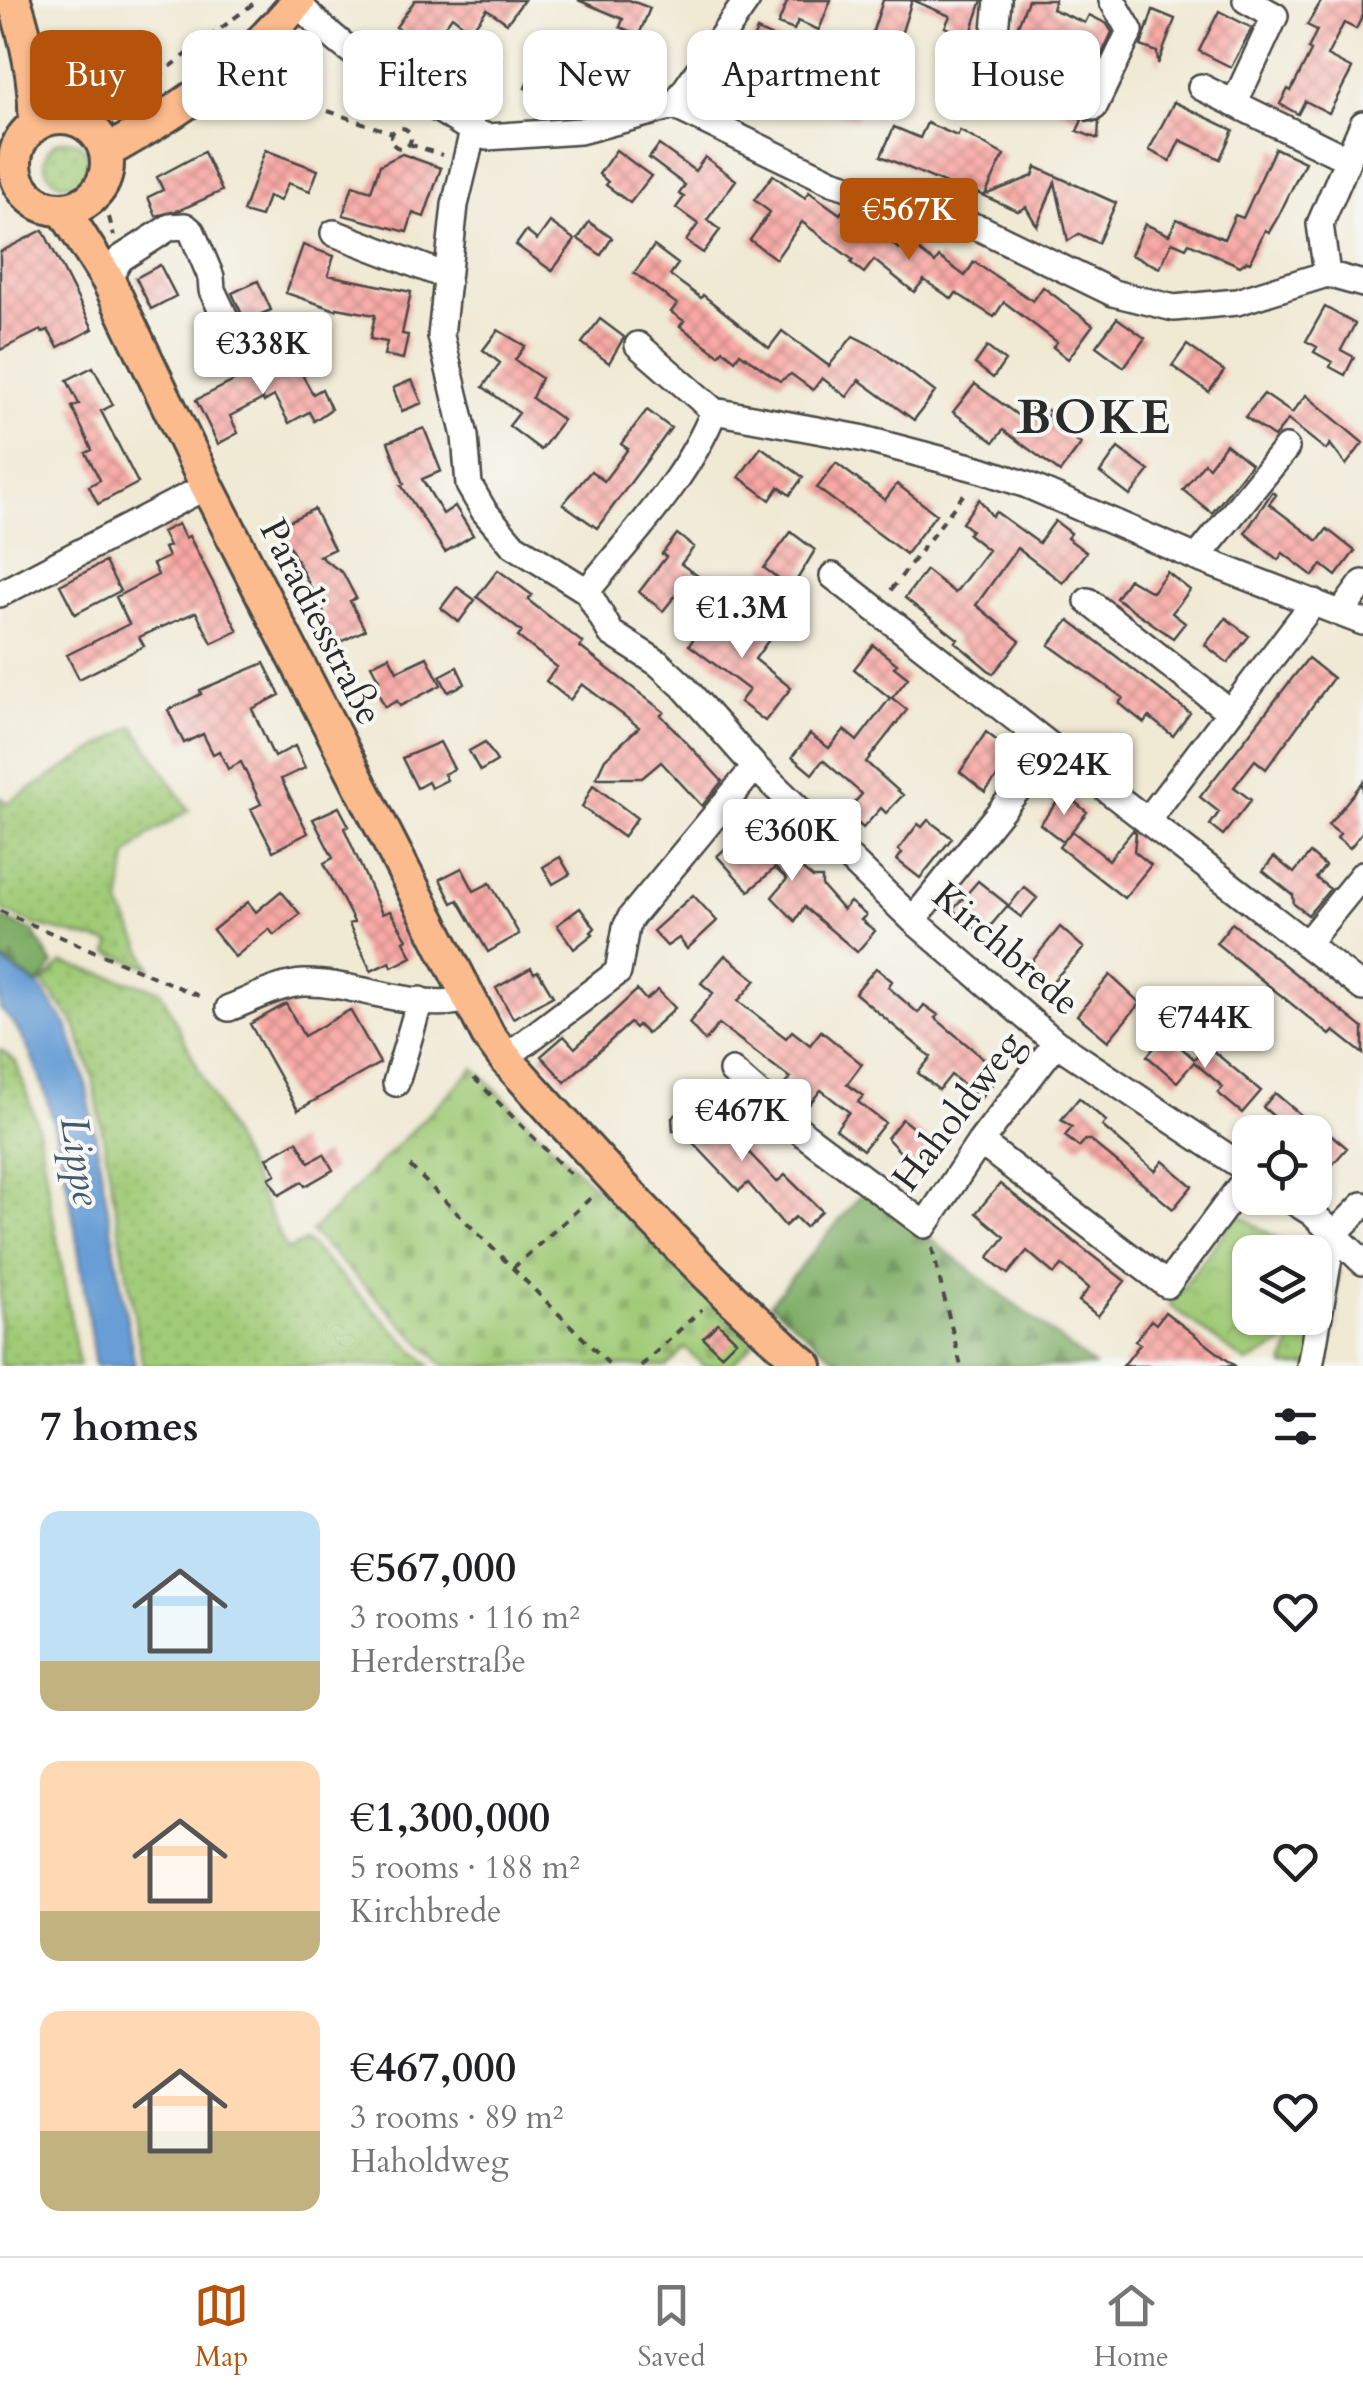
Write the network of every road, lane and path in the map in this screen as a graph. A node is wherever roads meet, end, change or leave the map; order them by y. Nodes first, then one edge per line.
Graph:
1 (14, 0) edge
2 (258, 0) edge
3 (747, 0) edge
4 (998, 0) edge
5 (1112, 0) edge
6 (1246, 0) edge
7 (298, 1) edge
8 (995, 30) edge
9 (30, 50) edge
10 (162, 73) edge
11 (1200, 87) dead end
12 (1100, 94) edge
13 (1234, 104) junction
14 (674, 106) junction
15 (328, 111) dead end
16 (30, 116) edge
17 (38, 120) edge
18 (76, 120) edge
19 (1363, 124) edge
20 (473, 132) junction
21 (392, 133) junction
22 (100, 142) junction
23 (409, 144) junction
24 (1347, 159) junction
25 (465, 162) junction
26 (12, 185) edge
27 (77, 203) junction
28 (0, 211) edge
29 (334, 233) dead end
30 (1326, 274) junction
31 (446, 276) junction
32 (108, 280) junction
33 (1363, 284) edge
34 (638, 345) dead end
35 (242, 351) dead end
36 (714, 411) junction
37 (1286, 448) dead end
38 (982, 470) junction
39 (208, 486) junction
40 (1197, 558) junction
41 (833, 576) dead end
42 (1363, 583) edge
43 (587, 591) junction
44 (0, 594) edge
45 (1088, 601) dead end
46 (1314, 602) junction
47 (875, 610) junction
48 (1352, 618) edge
49 (1230, 712) junction
50 (1052, 747) junction
51 (755, 766) junction
52 (1146, 821) junction
53 (1363, 874) edge
54 (0, 911) edge
55 (914, 920) junction
56 (1306, 944) junction
57 (1363, 988) edge
58 (468, 998) junction
59 (420, 1000) junction
60 (229, 1008) joint
61 (1056, 1043) junction
62 (505, 1058) junction
63 (732, 1072) dead end
64 (396, 1084) dead end
65 (980, 1142) junction
66 (1232, 1160) edge
67 (410, 1166) dead end
68 (613, 1178) junction
69 (1232, 1196) edge
70 (1363, 1205) edge
71 (1313, 1215) edge
72 (925, 1225) junction
73 (1333, 1235) junction
74 (1363, 1262) edge
75 (512, 1269) junction
76 (694, 1299) dead end
77 (611, 1366) edge
78 (641, 1366) edge
79 (806, 1366) edge
80 (961, 1366) edge
81 (1310, 1366) edge

1 - 9 main road
2 - 10 path
3 - 14 street
4 - 8 street
5 - 12 street
6 - 13 street
7 - 20 street
7 - 22 main road
11 - 13 street
13 - 24 street
14 - 20 street
14 - 30 street
15 - 21 path
16 - 26 path
17 - 26 main road
18 - 22 main road
19 - 24 street
20 - 25 street, Kirchbrede
21 - 23 path
21 - 23 path
22 - 27 main road
23 - 25 path
24 - 30 street
25 - 31 street, Kirchbrede
26 - 27 main road
26 - 28 main road
27 - 32 main road, Paradiesstraße
29 - 31 street
30 - 33 street
31 - 43 street, Kirchbrede
32 - 35 street
32 - 39 main road, Paradiesstraße
34 - 36 street
36 - 38 street
36 - 43 street
37 - 40 street
38 - 40 street
38 - 47 path
39 - 44 street
39 - 58 main road, Paradiesstraße
40 - 46 street
41 - 47 street
42 - 48 street
43 - 51 street, Kirchbrede
45 - 49 street
46 - 48 street
46 - 49 street
47 - 50 street
49 - 52 street
50 - 52 street
50 - 55 street
51 - 55 street, Kirchbrede
51 - 62 street
52 - 56 street
53 - 56 street
54 - 60 path
55 - 61 street, Kirchbrede
56 - 57 street
58 - 59 street
58 - 62 main road, Paradiesstraße
59 - 60 street
59 - 64 street
61 - 65 street, Haholdweg
61 - 66 street, Kirchbrede
62 - 68 main road, Paradiesstraße
63 - 72 street, Haholdweg
65 - 69 street
65 - 72 street, Haholdweg
67 - 75 path
68 - 75 path
68 - 79 main road, Paradiesstraße
70 - 73 street
71 - 73 street
72 - 80 path
73 - 74 street
73 - 81 street
75 - 77 path
76 - 78 path

